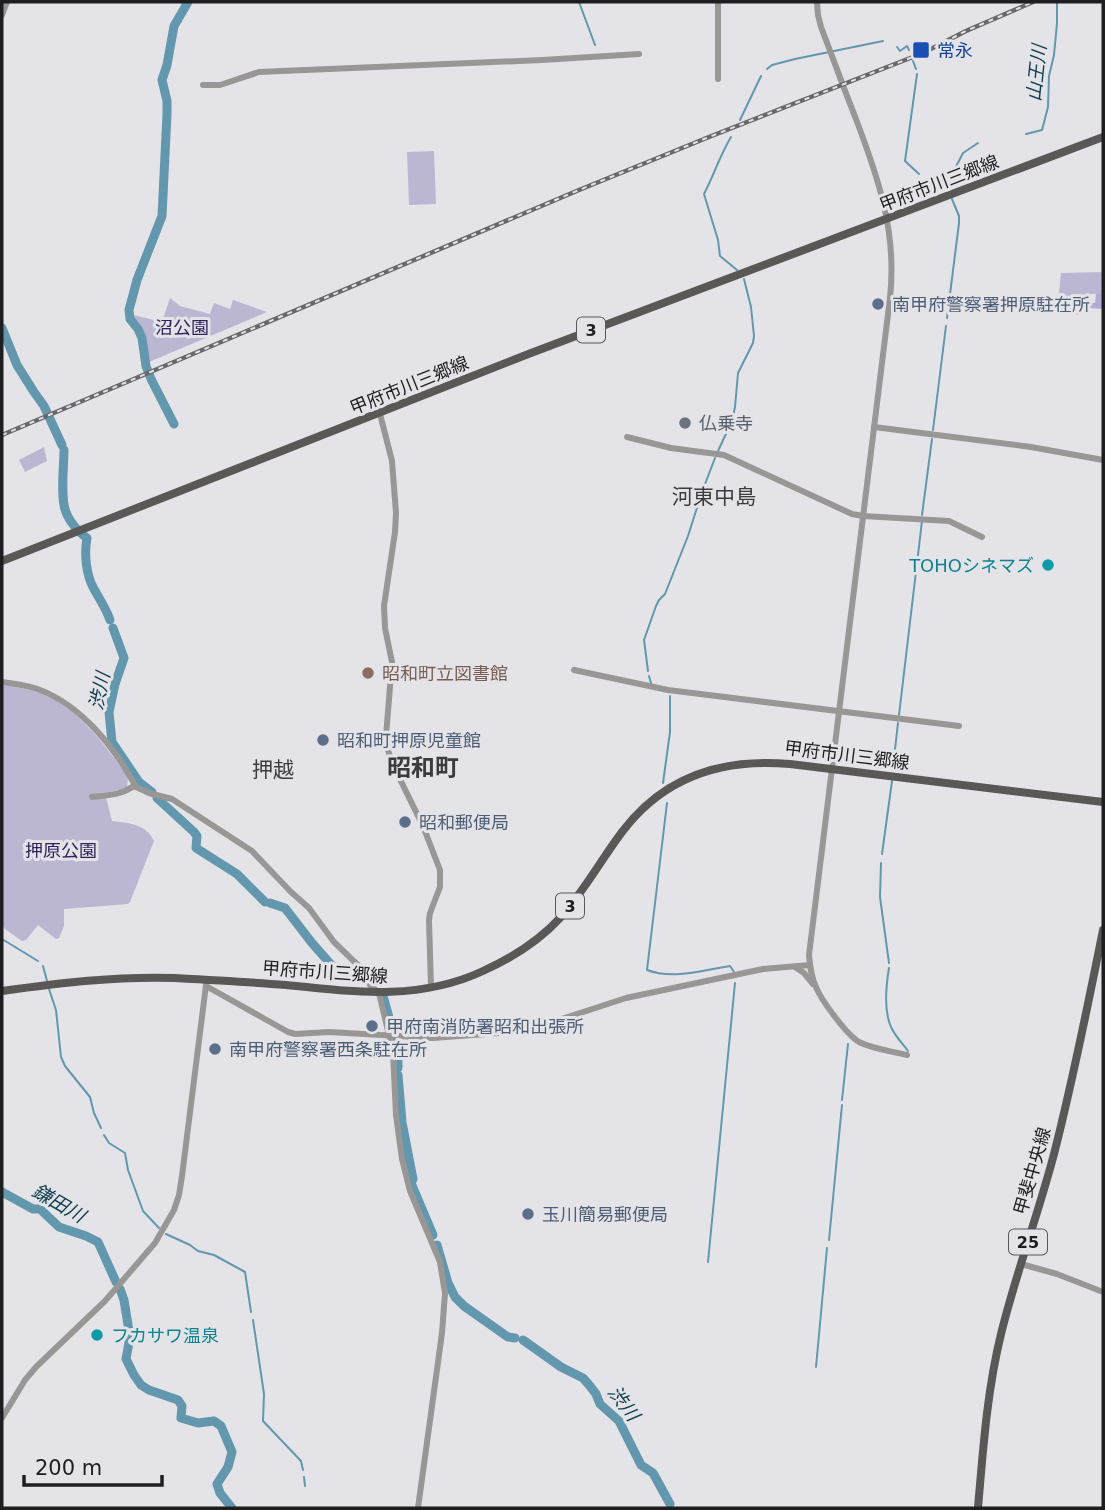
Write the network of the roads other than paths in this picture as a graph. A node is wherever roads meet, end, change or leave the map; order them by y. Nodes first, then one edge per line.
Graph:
1 (7, 2) edge
2 (718, 2) edge
3 (817, 2) edge
4 (2, 15) edge
5 (639, 54) dead end
6 (718, 79) dead end
7 (203, 85) dead end
8 (1103, 137) edge
9 (887, 219) junction
10 (380, 414) junction
11 (874, 428) junction
12 (627, 437) dead end
13 (1103, 460) edge
14 (863, 516) junction
15 (982, 537) dead end
16 (2, 561) edge
17 (574, 670) dead end
18 (2, 682) edge
19 (839, 712) junction
20 (959, 726) dead end
21 (833, 769) junction
22 (135, 785) junction
23 (92, 797) dead end
24 (1103, 802) edge
25 (1103, 930) edge
26 (810, 965) junction
27 (1100, 966) edge
28 (795, 967) junction
29 (207, 983) junction
30 (432, 987) junction
31 (816, 988) junction
32 (2, 991) edge
33 (379, 993) junction
34 (390, 1036) junction
35 (906, 1055) dead end
36 (1021, 1264) junction
37 (1103, 1292) edge
38 (2, 1418) edge
39 (418, 1508) edge
40 (978, 1508) edge

1 - 4 street
2 - 6 street
3 - 9 street
5 - 7 street
8 - 9 main road, 甲府市川三郷線 / 3
9 - 10 main road, 甲府市川三郷線 / 3
9 - 11 street
10 - 16 main road, 甲府市川三郷線 / 3
10 - 30 street
11 - 13 street
11 - 14 street
12 - 14 street
14 - 15 street
14 - 19 street
17 - 19 street
18 - 22 street
19 - 20 street
19 - 21 street
21 - 24 main road, 甲府市川三郷線 / 3
21 - 26 street
21 - 30 main road, 甲府市川三郷線 / 3
22 - 23 street
22 - 33 street
25 - 27 main road, 甲斐中央線 / 25
26 - 28 street
26 - 31 street
27 - 36 main road, 甲斐中央線 / 25
28 - 31 street
28 - 34 street
29 - 32 main road, 甲府市川三郷線 / 3
29 - 33 main road, 甲府市川三郷線 / 3
29 - 34 street
29 - 38 street
30 - 33 main road, 甲府市川三郷線 / 3
31 - 35 street
33 - 34 street
34 - 39 street
36 - 37 street
36 - 40 main road, 甲斐中央線 / 25

